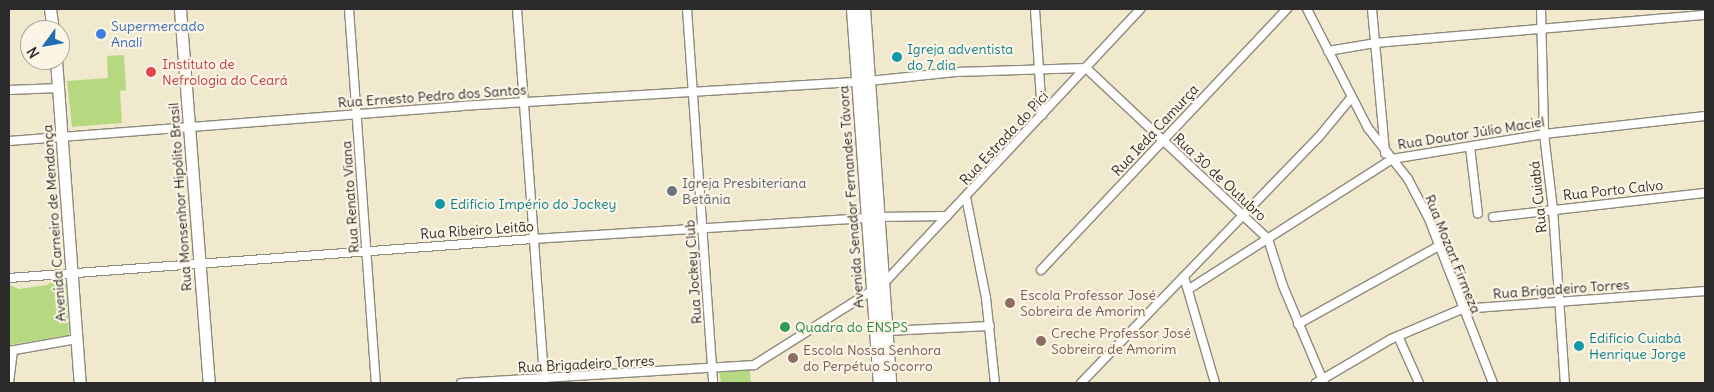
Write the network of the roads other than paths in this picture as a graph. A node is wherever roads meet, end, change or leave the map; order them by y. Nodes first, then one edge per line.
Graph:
1 (180, 9) edge
2 (349, 9) edge
3 (517, 9) edge
4 (687, 9) edge
5 (853, 9) edge
6 (864, 9) edge
7 (1035, 9) edge
8 (1140, 9) edge
9 (1287, 9) edge
10 (1307, 9) edge
11 (1372, 9) edge
12 (1541, 9) edge
13 (1705, 15) edge
14 (1543, 28) junction
15 (1376, 43) junction
16 (1328, 51) junction
17 (1038, 68) junction
18 (1086, 68) junction
19 (57, 70) edge
20 (863, 81) junction
21 (59, 88) junction
22 (9, 90) edge
23 (692, 93) junction
24 (1351, 98) junction
25 (523, 102) junction
26 (357, 115) junction
27 (1042, 115) junction
28 (1705, 116) edge
29 (190, 126) junction
30 (1544, 134) junction
31 (63, 139) junction
32 (1163, 140) junction
33 (9, 141) edge
34 (1470, 147) junction
35 (1385, 153) junction
36 (1392, 159) junction
37 (1705, 193) edge
38 (966, 197) junction
39 (1553, 210) junction
40 (1243, 212) junction
41 (1478, 214) dead end
42 (947, 216) junction
43 (1493, 217) dead end
44 (873, 218) junction
45 (702, 228) junction
46 (533, 239) junction
47 (1268, 239) junction
48 (1439, 246) junction
49 (366, 251) junction
50 (201, 264) junction
51 (1041, 270) dead end
52 (71, 274) junction
53 (1184, 277) junction
54 (9, 278) edge
55 (878, 286) junction
56 (1189, 289) junction
57 (1705, 291) edge
58 (1559, 303) junction
59 (1462, 309) junction
60 (1298, 324) junction
61 (990, 326) junction
62 (886, 331) junction
63 (1398, 336) junction
64 (77, 339) junction
65 (11, 350) edge
66 (712, 369) junction
67 (544, 381) edge
68 (1321, 382) edge
69 (9, 383) edge
70 (80, 383) edge
71 (209, 383) edge
72 (376, 383) edge
73 (462, 383) edge
74 (713, 383) edge
75 (880, 383) edge
76 (890, 383) edge
77 (995, 383) edge
78 (1081, 383) edge
79 (1215, 383) edge
80 (1419, 383) edge
81 (1493, 383) edge
82 (1564, 383) edge

1 - 29 main road, Rua Monsenhor Hipólito Brasil
2 - 26 street, Rua Renato Viana
3 - 25 street
4 - 23 street, Rua Jockey Club
5 - 20 main road, Avenida Senador Fernandes Távora
6 - 20 main road, Avenida Senador Fernandes Távora
7 - 17 street
8 - 18 street, Rua Estrada do Pici
9 - 32 street, Rua Ieda Camurça
10 - 16 street, Rua Mozart Firmeza
11 - 15 street
12 - 14 street, Rua Cuiabá
13 - 14 street
14 - 15 street
14 - 30 street, Rua Cuiabá
15 - 16 street
15 - 35 street
16 - 24 street, Rua Mozart Firmeza
17 - 18 street, Rua Ernesto Pedro dos Santos
17 - 20 street, Rua Ernesto Pedro dos Santos
17 - 27 street
18 - 27 street, Rua Estrada do Pici
18 - 32 street, Rua 30 de Outubro
19 - 21 main road, Avenida Carneiro de Mendonça
20 - 23 street, Rua Ernesto Pedro dos Santos
20 - 44 main road, Avenida Senador Fernandes Távora
21 - 22 street
21 - 31 main road, Avenida Carneiro de Mendonça
23 - 25 street, Rua Ernesto Pedro dos Santos
23 - 45 street, Rua Jockey Club
24 - 35 street, Rua Mozart Firmeza
24 - 40 street
25 - 26 street, Rua Ernesto Pedro dos Santos
25 - 46 street
26 - 29 street, Rua Ernesto Pedro dos Santos
26 - 49 street, Rua Renato Viana
27 - 38 street, Rua Estrada do Pici
28 - 30 street, Rua Doutor Júlio Maciel
29 - 31 street, Rua Ernesto Pedro dos Santos
29 - 50 main road, Rua Monsenhor Hipólito Brasil
30 - 34 street, Rua Doutor Júlio Maciel
30 - 39 street, Rua Cuiabá
31 - 33 street, Rua Ernesto Pedro dos Santos
31 - 52 main road, Avenida Carneiro de Mendonça
32 - 40 street, Rua 30 de Outubro
32 - 51 street, Rua Ieda Camurça
34 - 36 street, Rua Doutor Júlio Maciel
34 - 41 street
35 - 36 street, Rua Mozart Firmeza
36 - 47 street, Rua Doutor Júlio Maciel
36 - 48 street, Rua Mozart Firmeza
37 - 39 street, Rua Porto Calvo
38 - 42 street, Rua Estrada do Pici
38 - 61 street
39 - 43 street, Rua Porto Calvo
39 - 58 street, Rua Cuiabá
40 - 47 street, Rua 30 de Outubro
40 - 53 street
42 - 44 street, Rua Ribeiro Leitão
42 - 55 street, Rua Estrada do Pici
44 - 45 street, Rua Ribeiro Leitão
44 - 55 main road, Avenida Senador Fernandes Távora
45 - 46 street, Rua Ribeiro Leitão
45 - 66 street, Rua Jockey Club
46 - 49 street, Rua Ribeiro Leitão
46 - 67 street
47 - 56 street, Rua Doutor Júlio Maciel
47 - 60 street, Rua 30 de Outubro
48 - 59 street, Rua Mozart Firmeza
48 - 60 street
49 - 50 street, Rua Ribeiro Leitão
49 - 72 street, Rua Renato Viana
50 - 52 street, Rua Ribeiro Leitão
50 - 71 main road, Rua Monsenhor Hipólito Brasil
52 - 54 street, Rua Ribeiro Leitão
52 - 64 main road, Avenida Carneiro de Mendonça
53 - 56 street
53 - 78 street
55 - 62 main road, Avenida Senador Fernandes Távora
55 - 66 street, Rua Estrada do Pici
55 - 75 main road, Avenida Senador Fernandes Távora
56 - 79 street
57 - 58 street, Rua Brigadeiro Torres
58 - 59 street, Rua Brigadeiro Torres
58 - 82 street, Rua Cuiabá
59 - 63 street, Rua Brigadeiro Torres
59 - 81 street, Rua Mozart Firmeza
60 - 68 street, Rua 30 de Outubro
61 - 62 street
61 - 77 street
62 - 76 main road, Avenida Senador Fernandes Távora
63 - 68 street, Rua Brigadeiro Torres
63 - 80 street
64 - 65 street
64 - 70 main road, Avenida Carneiro de Mendonça
65 - 69 street
66 - 67 street, Rua Brigadeiro Torres
66 - 74 street, Rua Jockey Club
67 - 73 street, Rua Brigadeiro Torres

